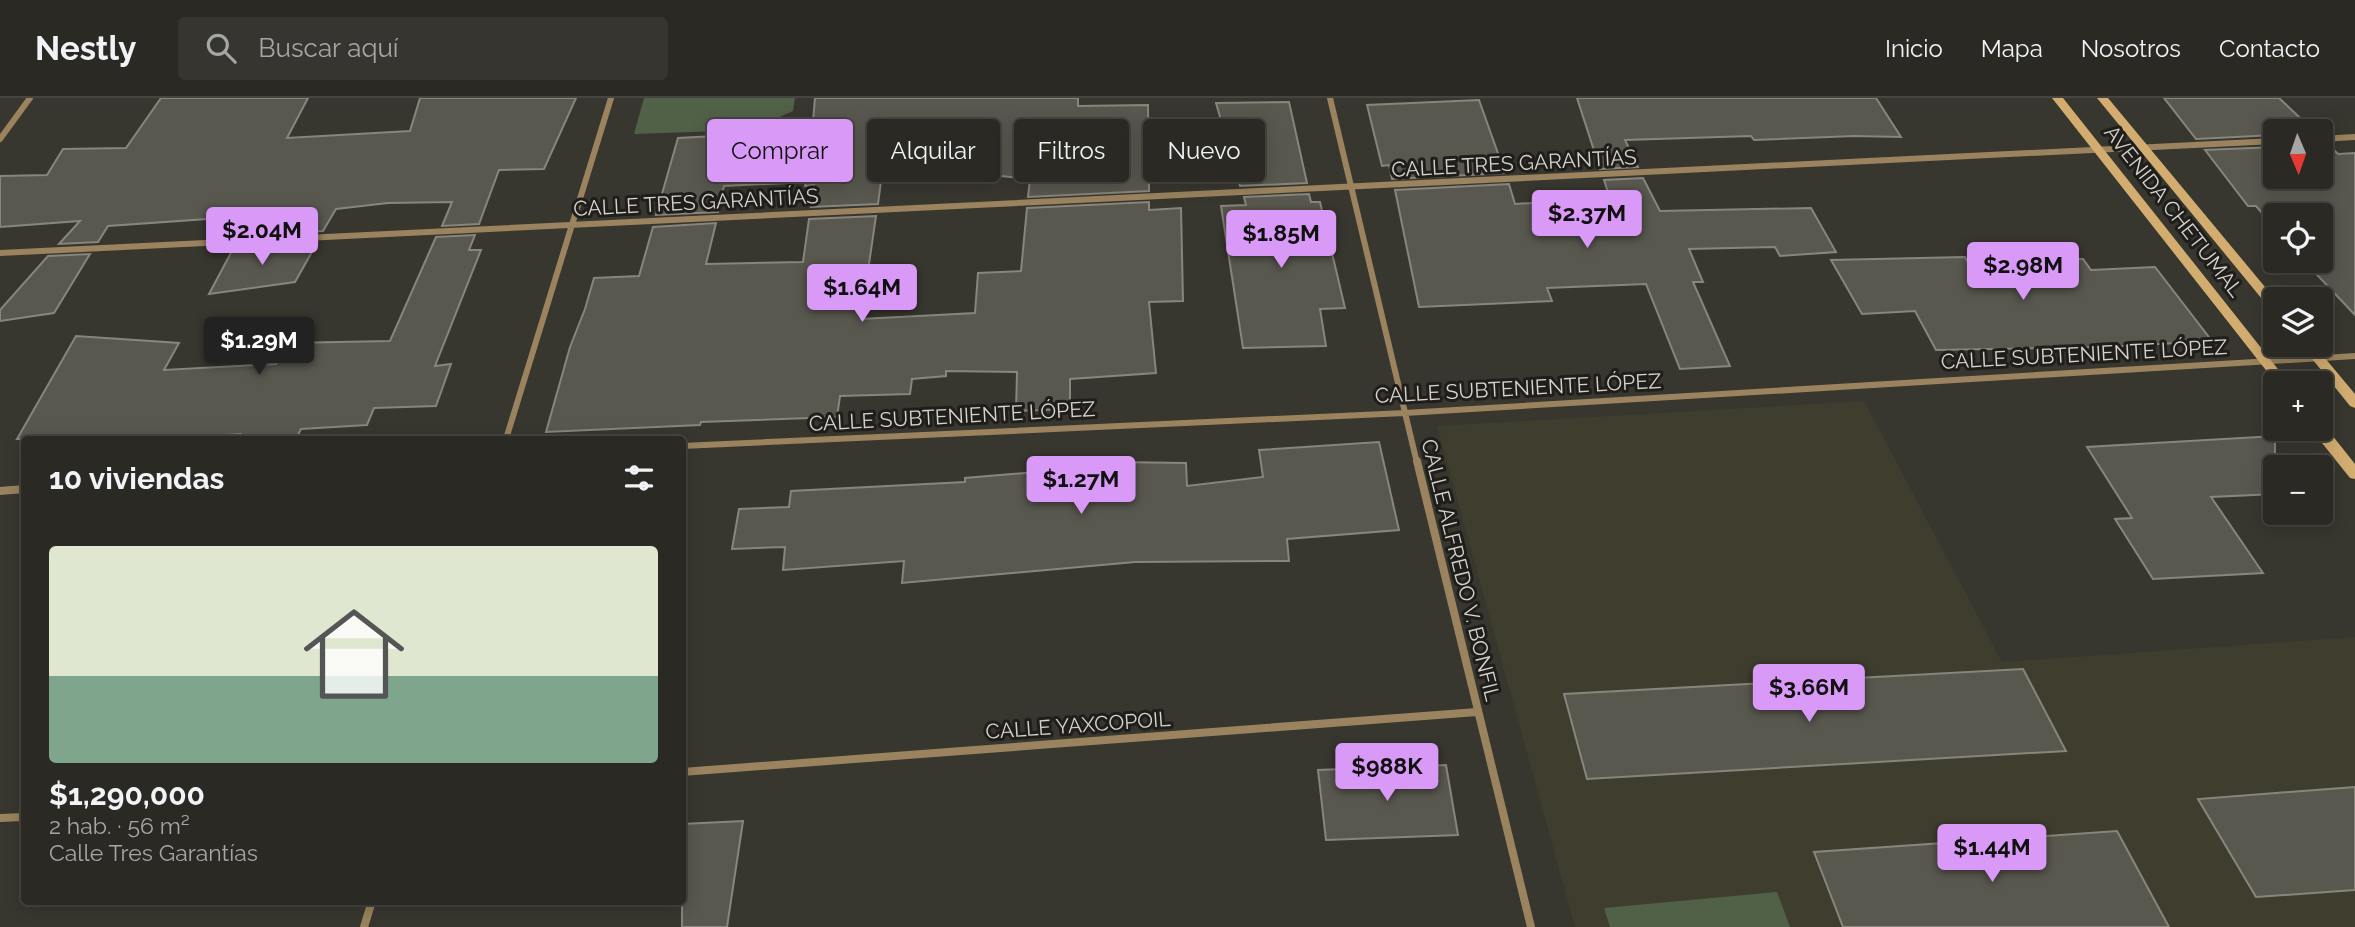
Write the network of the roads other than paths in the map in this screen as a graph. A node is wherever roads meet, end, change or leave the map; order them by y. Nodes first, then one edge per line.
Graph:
1 (30, 98) edge
2 (611, 98) edge
3 (1330, 98) edge
4 (2057, 98) edge
5 (2102, 98) edge
6 (2355, 137) edge
7 (2333, 138) edge
8 (0, 139) edge
9 (2263, 142) edge
10 (2144, 149) junction
11 (2100, 151) junction
12 (1352, 186) junction
13 (574, 223) junction
14 (0, 253) edge
15 (2263, 293) edge
16 (2355, 356) edge
17 (2318, 358) junction
18 (2265, 360) junction
19 (2274, 371) edge
20 (2355, 403) edge
21 (1405, 412) junction
22 (507, 436) edge
23 (2329, 441) edge
24 (686, 446) edge
25 (2355, 474) edge
26 (21, 489) edge
27 (0, 491) edge
28 (1477, 712) junction
29 (686, 772) edge
30 (21, 817) edge
31 (0, 818) edge
32 (371, 905) edge
33 (364, 927) edge
34 (1531, 927) edge

1 - 8 street
2 - 13 street
3 - 12 street, CALLE ALFREDO V. BONFIL
4 - 11 main road, AVENIDA CHETUMAL
5 - 10 main road, AVENIDA CHETUMAL
6 - 7 street
9 - 10 street, CALLE TRES GARANTÍAS
10 - 11 street, CALLE TRES GARANTÍAS
10 - 15 main road, AVENIDA CHETUMAL
11 - 12 street, CALLE TRES GARANTÍAS
11 - 18 main road, AVENIDA CHETUMAL
12 - 13 street, CALLE TRES GARANTÍAS
12 - 21 street, CALLE ALFREDO V. BONFIL
13 - 14 street, CALLE TRES GARANTÍAS
13 - 22 street
16 - 17 street, CALLE SUBTENIENTE LÓPEZ
17 - 18 street, CALLE SUBTENIENTE LÓPEZ
17 - 20 main road
18 - 19 main road, AVENIDA CHETUMAL
18 - 21 street, CALLE SUBTENIENTE LÓPEZ
21 - 24 street, CALLE SUBTENIENTE LÓPEZ
21 - 28 street, CALLE ALFREDO V. BONFIL
23 - 25 main road
26 - 27 street
28 - 29 street, CALLE YAXCOPOIL
28 - 34 street, CALLE ALFREDO V. BONFIL
30 - 31 street
32 - 33 street

